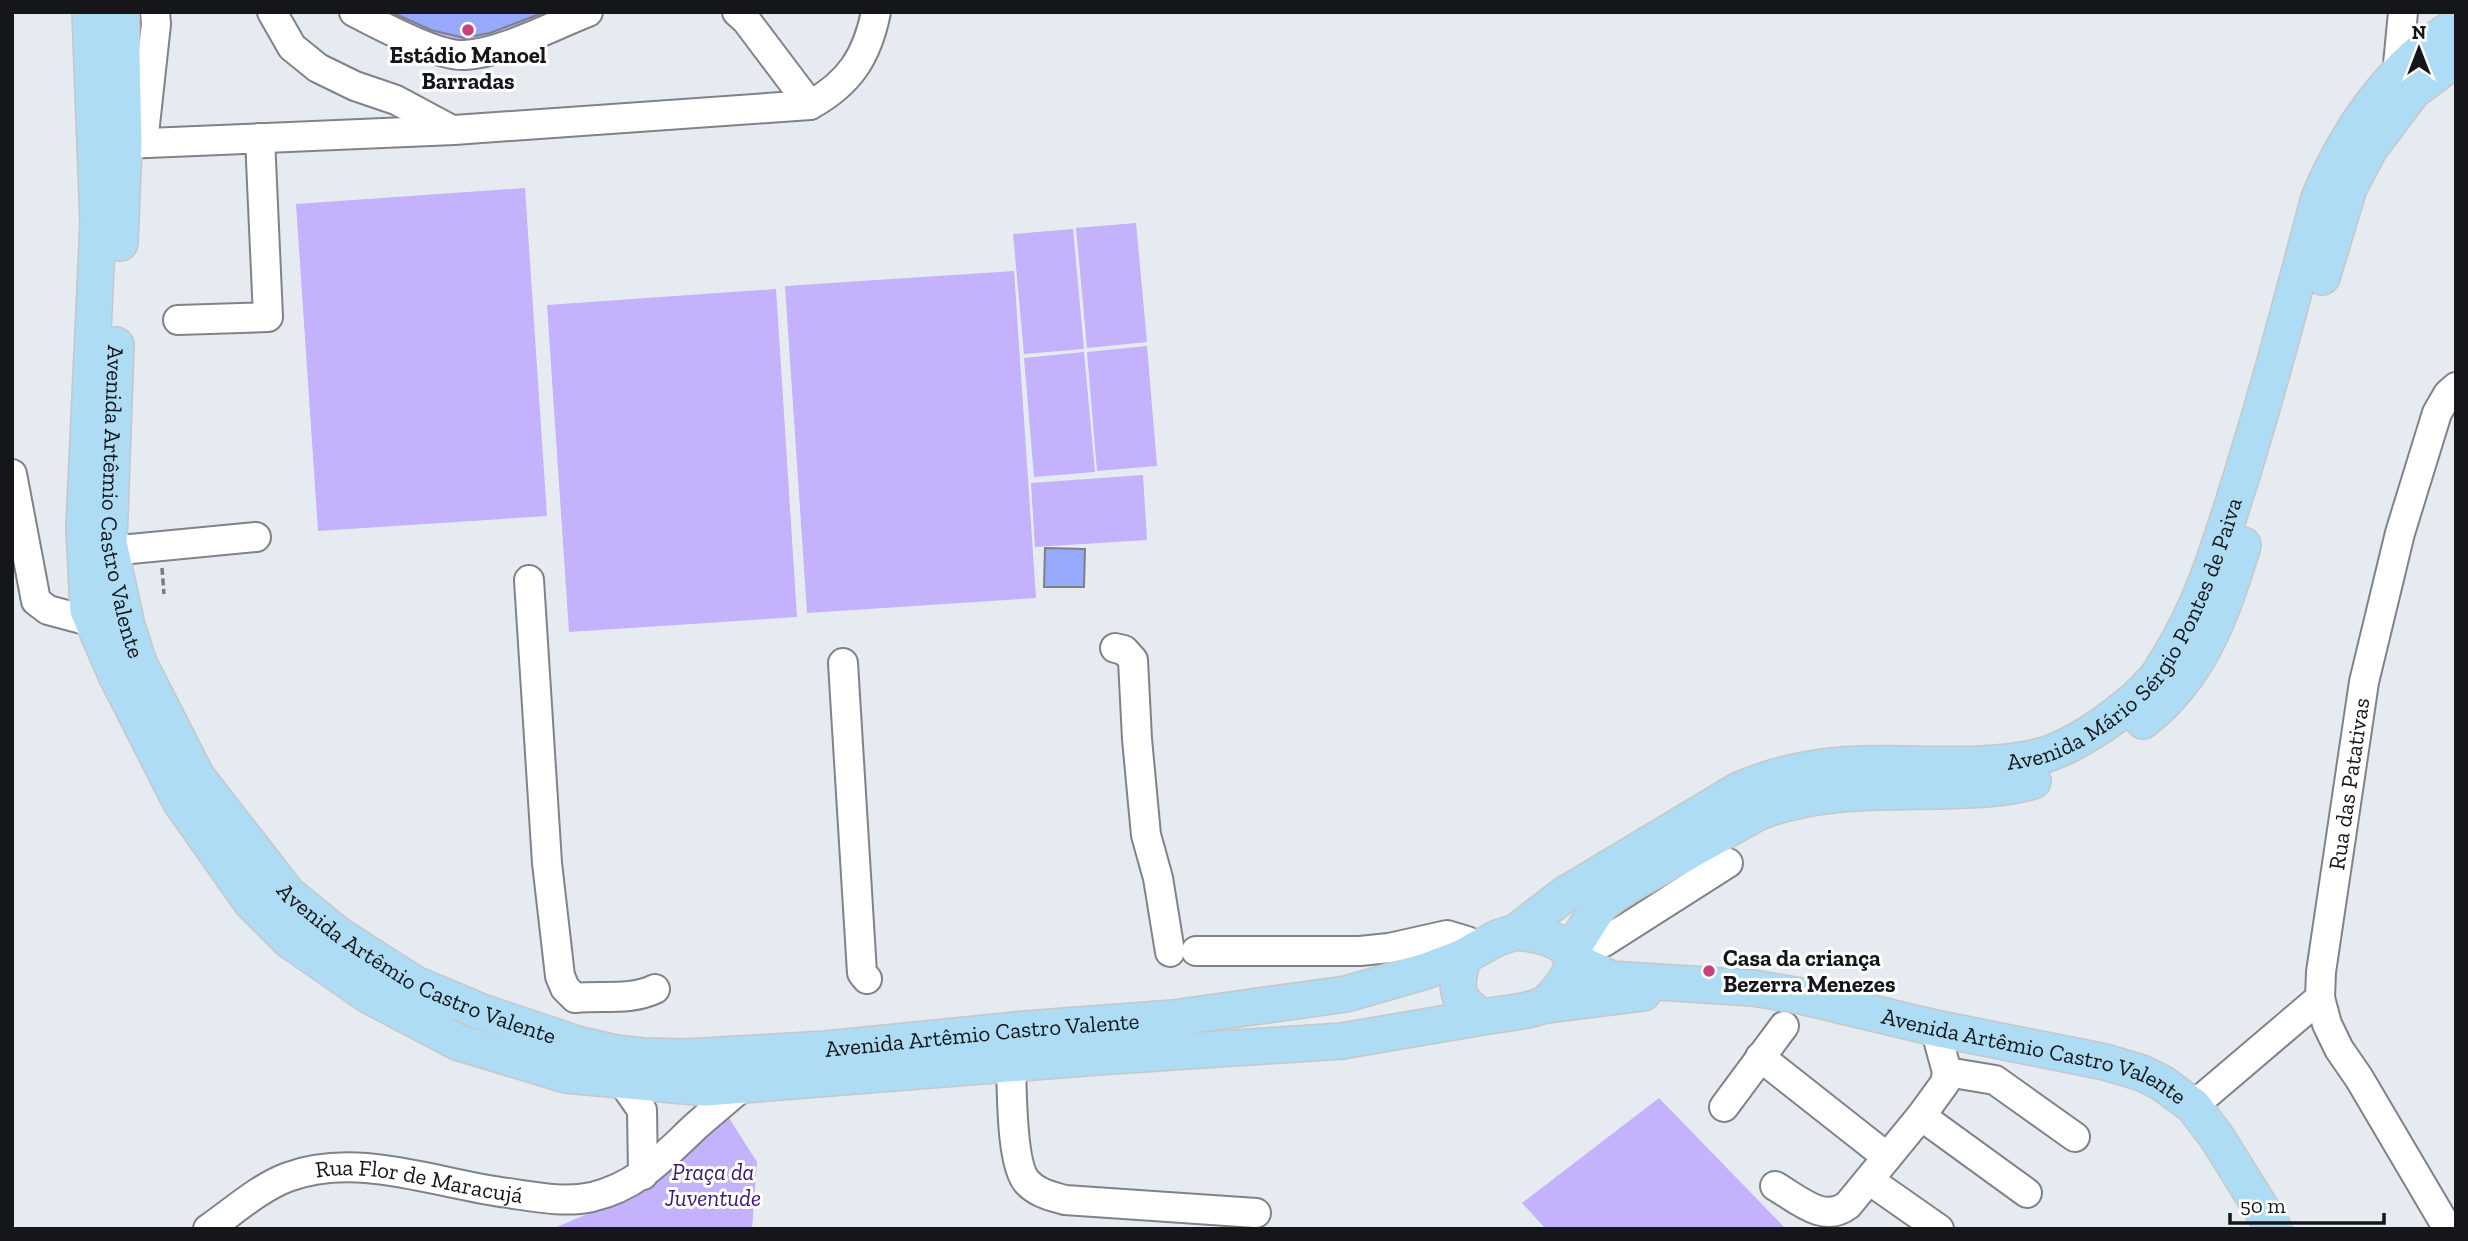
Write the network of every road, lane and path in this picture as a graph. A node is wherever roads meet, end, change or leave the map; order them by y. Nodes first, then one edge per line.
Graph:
1 (90, 12) edge
2 (121, 12) edge
3 (155, 12) edge
4 (272, 12) edge
5 (354, 12) edge
6 (588, 12) edge
7 (737, 12) edge
8 (876, 12) edge
9 (2403, 12) edge
10 (2456, 26) edge
11 (2456, 59) edge
12 (2397, 75) junction
13 (810, 104) junction
14 (454, 130) junction
15 (260, 138) junction
16 (133, 144) junction
17 (178, 320) dead end
18 (2456, 387) edge
19 (12, 474) edge
20 (256, 537) dead end
21 (110, 551) junction
22 (529, 580) dead end
23 (90, 616) junction
24 (1115, 648) dead end
25 (843, 663) dead end
26 (1728, 863) dead end
27 (1516, 932) junction
28 (1471, 952) junction
29 (1571, 955) junction
30 (867, 979) dead end
31 (1684, 984) junction
32 (655, 989) dead end
33 (2320, 998) junction
34 (1540, 1006) junction
35 (1482, 1017) junction
36 (1784, 1026) dead end
37 (1935, 1028) junction
38 (1760, 1057) junction
39 (1011, 1064) junction
40 (1947, 1072) junction
41 (621, 1080) junction
42 (744, 1085) junction
43 (2193, 1106) junction
44 (1724, 1107) dead end
45 (1922, 1116) junction
46 (2075, 1137) dead end
47 (1887, 1157) junction
48 (643, 1175) junction
49 (1869, 1180) junction
50 (1775, 1185) dead end
51 (2028, 1193) dead end
52 (1256, 1213) dead end
53 (208, 1229) edge
54 (1940, 1229) edge
55 (2274, 1229) edge
56 (2448, 1229) edge

1 - 23 main road, Avenida Artêmio Castro Valente
2 - 16 main road, Avenida Artêmio Castro Valente
3 - 16 street
4 - 14 street
5 - 6 street
7 - 13 street
8 - 13 street
9 - 12 street
10 - 12 main road, Avenida Mário Sérgio Pontes de Paiva
11 - 29 main road, Avenida Mário Sérgio Pontes de Paiva
12 - 27 main road, Avenida Mário Sérgio Pontes de Paiva
13 - 14 street
14 - 15 street
15 - 16 street
15 - 17 street
16 - 21 main road, Avenida Artêmio Castro Valente
18 - 33 street, Rua das Patativas
19 - 23 street
20 - 21 street
21 - 28 main road, Avenida Artêmio Castro Valente
22 - 32 street
23 - 41 main road
24 - 28 street
25 - 30 street
26 - 29 street
27 - 28 main road
27 - 29 main road
28 - 35 main road
29 - 31 main road, Avenida Artêmio Castro Valente
29 - 34 main road
31 - 34 main road, Avenida Artêmio Castro Valente
31 - 37 main road, Avenida Artêmio Castro Valente
33 - 43 street
33 - 56 street
34 - 35 main road
35 - 39 main road
36 - 38 street
37 - 40 street
37 - 43 main road, Avenida Artêmio Castro Valente
38 - 44 street
38 - 47 street
39 - 42 main road
39 - 52 street
40 - 45 street
40 - 46 street
41 - 42 main road
41 - 48 street
42 - 48 street, Rua Flor de Maracujá
43 - 55 main road, Avenida Artêmio Castro Valente
45 - 47 street
45 - 51 street
47 - 49 street
48 - 53 street, Rua Flor de Maracujá
49 - 50 street
49 - 54 street

